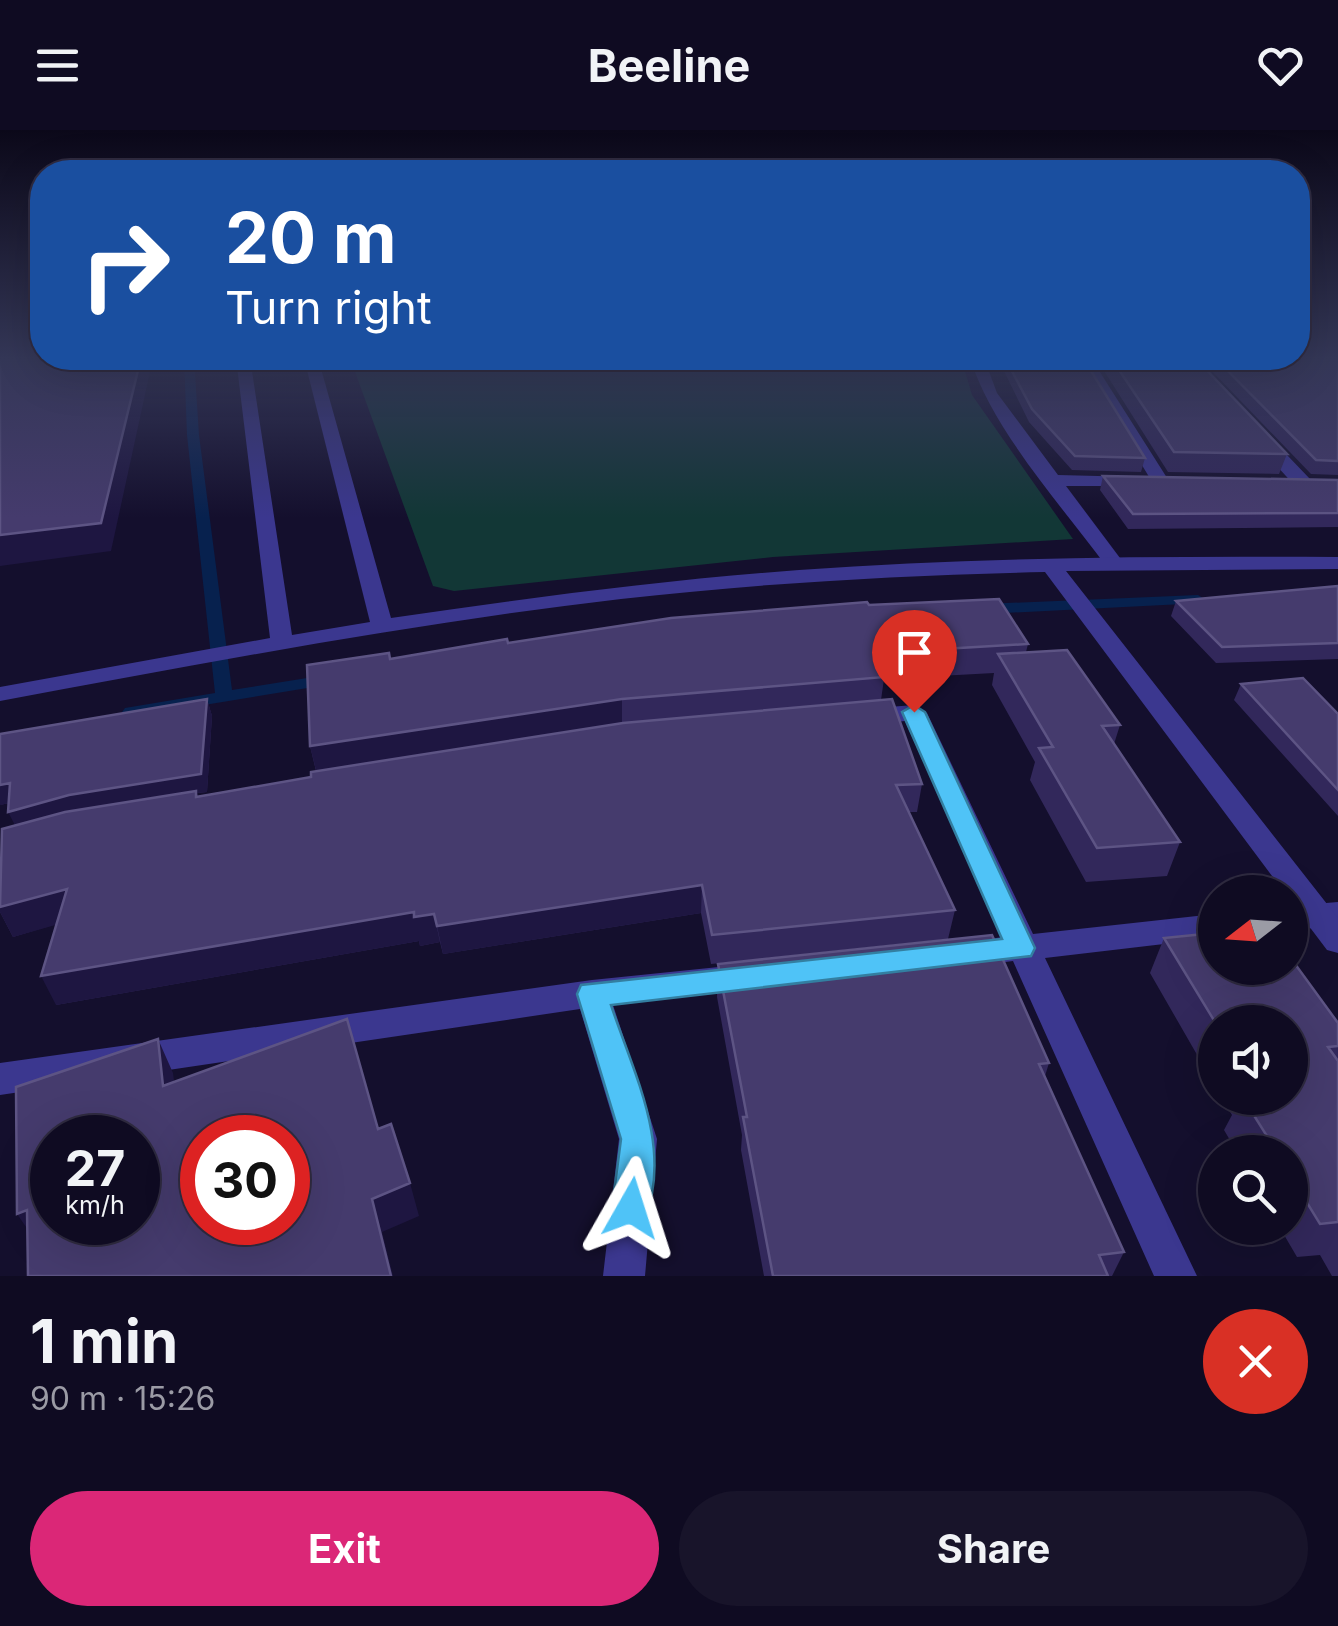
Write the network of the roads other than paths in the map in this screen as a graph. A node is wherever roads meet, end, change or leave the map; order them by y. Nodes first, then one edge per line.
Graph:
1 (251, 411) edge
2 (325, 411) edge
3 (1002, 411) edge
4 (1121, 411) edge
5 (1251, 428) edge
6 (1052, 480) junction
7 (1268, 483) edge
8 (1113, 562) junction
9 (1338, 563) edge
10 (1050, 564) junction
11 (382, 626) junction
12 (282, 642) junction
13 (0, 694) edge
14 (836, 719) edge
15 (1315, 916) edge
16 (1198, 928) edge
17 (1338, 941) edge
18 (1021, 948) junction
19 (943, 956) edge
20 (787, 973) edge
21 (592, 994) junction
22 (0, 1079) edge
23 (624, 1276) edge
24 (1176, 1276) edge

1 - 12 street
2 - 11 street
3 - 6 street
4 - 6 street
5 - 7 street
6 - 8 street
8 - 9 street
8 - 10 street
10 - 11 street
10 - 15 street
11 - 12 street
12 - 13 street
14 - 18 street
15 - 17 street
16 - 18 street
18 - 19 street
18 - 24 street
20 - 21 street
21 - 22 street
21 - 23 street

